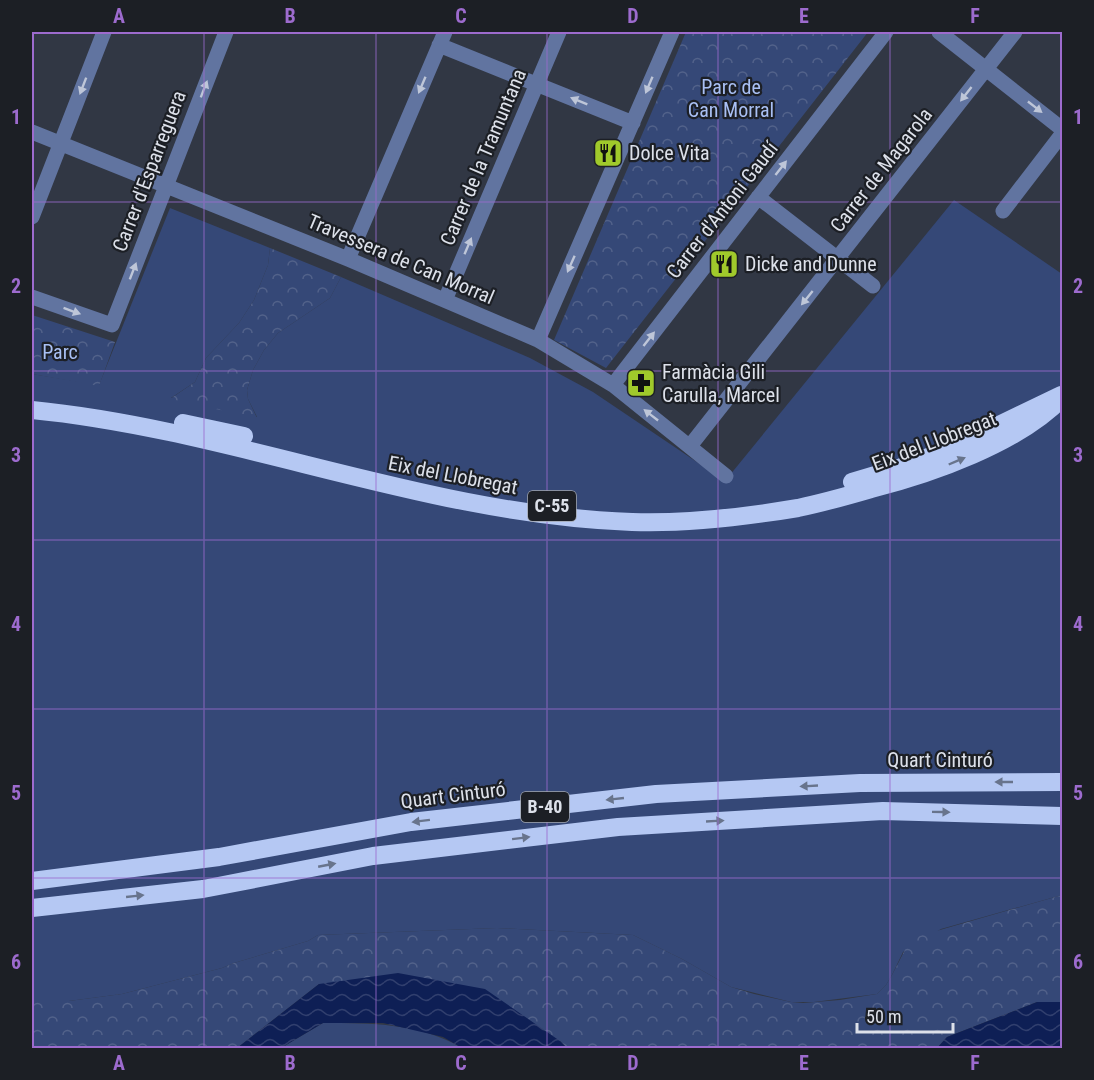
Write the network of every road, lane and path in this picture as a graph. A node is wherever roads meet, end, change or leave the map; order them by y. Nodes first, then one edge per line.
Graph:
1 (104, 32) edge
2 (226, 32) edge
3 (559, 32) edge
4 (672, 32) edge
5 (886, 32) edge
6 (939, 32) edge
7 (1015, 32) edge
8 (442, 38) edge
9 (986, 69) junction
10 (537, 84) junction
11 (633, 123) junction
12 (1062, 129) edge
13 (32, 132) edge
14 (1062, 134) edge
15 (61, 144) junction
16 (166, 185) junction
17 (758, 197) junction
18 (1003, 211) dead end
19 (32, 217) edge
20 (348, 259) junction
21 (838, 260) junction
22 (873, 286) dead end
23 (32, 297) edge
24 (445, 300) junction
25 (538, 340) junction
26 (613, 385) junction
27 (1062, 396) edge
28 (32, 401) edge
29 (32, 411) edge
30 (690, 446) junction
31 (726, 476) dead end
32 (1062, 782) edge
33 (1062, 816) edge
34 (32, 881) edge
35 (32, 908) edge

1 -> 15 street
16 -> 2 street, Carrer d'Esparreguera
3 - 10 street, Carrer de la Tramuntana
4 -> 11 street
17 -> 5 street, Carrer d'Antoni Gaudí
6 - 9 street
7 - 9 street, Carrer de Magarola
8 - 10 street
8 -> 20 street
9 -> 12 street
9 -> 21 street, Carrer de Magarola
11 -> 10 street
24 -> 10 street, Carrer de la Tramuntana
11 -> 25 street
13 - 15 street, Travessera de Can Morral
14 - 18 street
15 - 16 street, Travessera de Can Morral
15 - 19 street
16 - 20 street, Travessera de Can Morral
23 -> 16 street, Carrer d'Esparreguera
17 - 21 street
26 -> 17 street, Carrer d'Antoni Gaudí
20 - 24 street, Travessera de Can Morral
21 - 22 street
21 -> 30 street, Carrer de Magarola
24 - 25 street, Travessera de Can Morral
25 - 26 street, Travessera de Can Morral
30 -> 26 street, Travessera de Can Morral
27 - 28 highway, Eix del Llobregat / C-55
29 -> 27 highway, Eix del Llobregat / C-55
30 - 31 street, Travessera de Can Morral
32 -> 34 highway, Quart Cinturó / B-40
35 -> 33 highway, B-40

